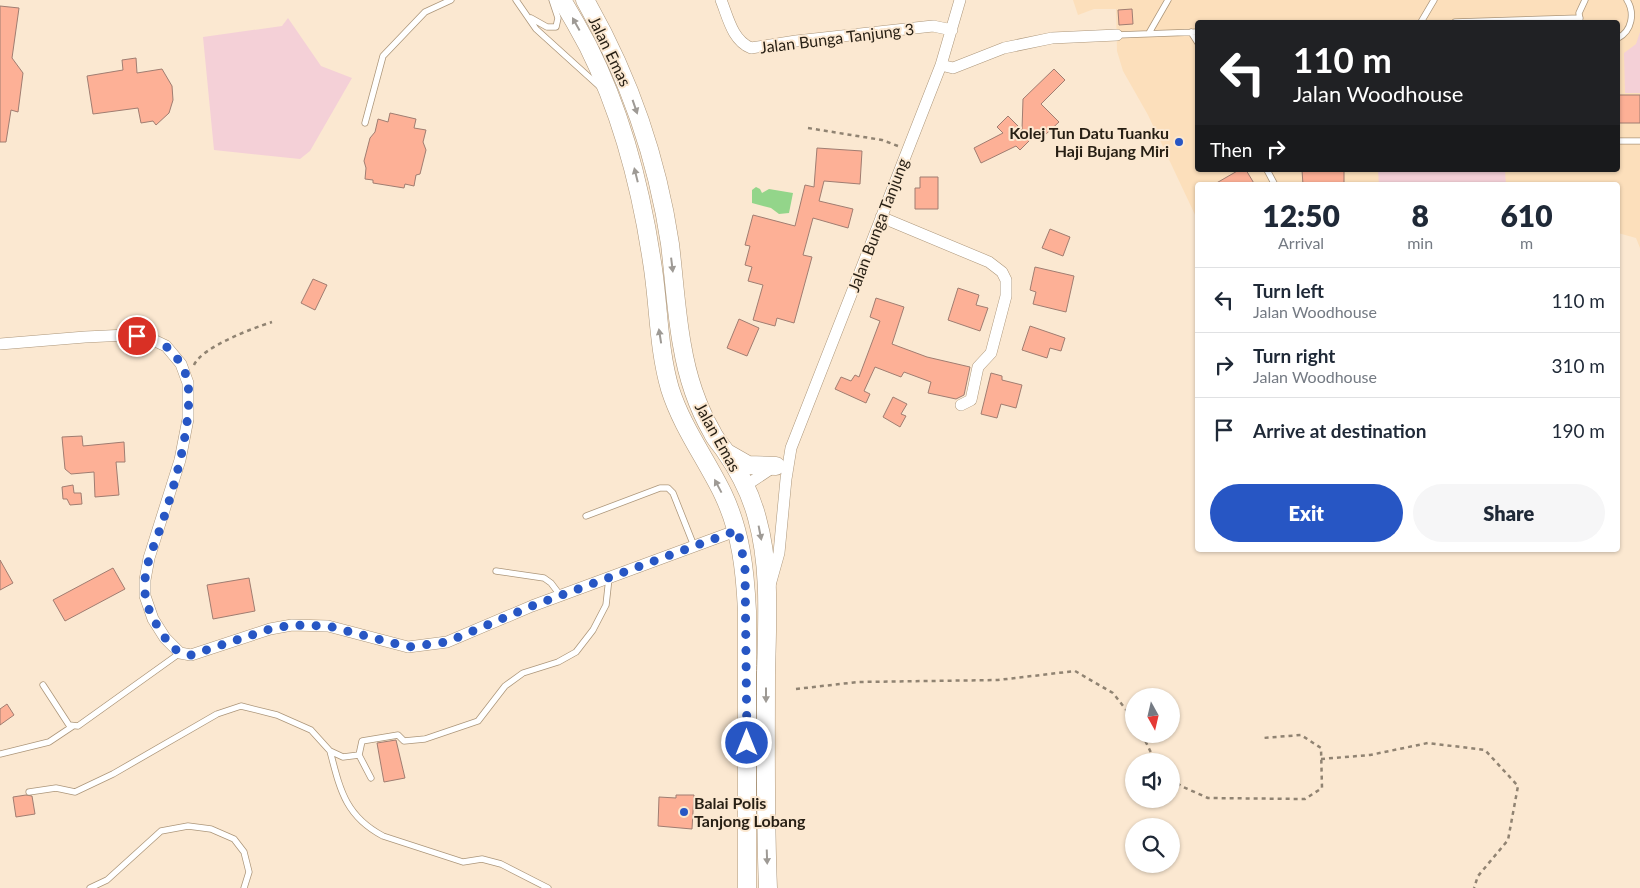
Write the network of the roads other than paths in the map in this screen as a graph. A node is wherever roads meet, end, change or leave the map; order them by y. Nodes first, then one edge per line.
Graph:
1 (451, 0) edge
2 (516, 0) edge
3 (552, 0) edge
4 (562, 0) edge
5 (585, 0) edge
6 (722, 0) edge
7 (960, 0) edge
8 (1168, 0) edge
9 (1434, 0) edge
10 (1585, 0) edge
11 (1627, 0) edge
12 (529, 17) junction
13 (1422, 20) edge
14 (1580, 20) edge
15 (952, 30) junction
16 (1194, 32) edge
17 (1149, 33) junction
18 (1117, 34) joint
19 (1620, 36) edge
20 (941, 65) junction
21 (609, 96) junction
22 (365, 123) dead end
23 (1620, 141) edge
24 (1640, 141) edge
25 (881, 217) junction
26 (0, 344) edge
27 (961, 405) dead end
28 (791, 448) junction
29 (726, 452) junction
30 (776, 466) junction
31 (746, 486) junction
32 (586, 516) dead end
33 (738, 530) junction
34 (694, 546) junction
35 (496, 571) dead end
36 (609, 578) junction
37 (560, 595) junction
38 (767, 598) junction
39 (180, 653) junction
40 (43, 685) dead end
41 (73, 726) junction
42 (330, 751) junction
43 (0, 754) edge
44 (360, 756) junction
45 (371, 778) dead end
46 (29, 792) dead end
47 (90, 888) edge
48 (244, 888) edge
49 (548, 888) edge
50 (747, 888) edge
51 (768, 888) edge

1 - 22 lane
2 - 12 lane
3 - 12 lane
21 -> 4 main road, Jalan Emas
5 -> 29 main road, Jalan Emas
6 - 15 street, Jalan Bunga Tanjung 3
7 - 15 street, Jalan Bunga Tanjung
8 - 17 lane
9 - 13 lane
10 - 14 lane
11 - 19 lane
12 - 21 lane
15 - 20 street, Jalan Bunga Tanjung
16 - 17 lane
17 - 18 lane
18 - 20 street
20 - 25 street, Jalan Bunga Tanjung
33 -> 21 main road, Jalan Emas
23 - 24 lane
25 - 27 street
25 - 28 street, Jalan Bunga Tanjung
26 - 39 street
28 - 30 street
28 - 38 street
29 - 30 main road
29 - 31 main road, Jalan Emas
30 - 31 street
31 - 33 main road
31 -> 38 main road, Jalan Emas
32 - 34 lane
33 - 34 street
33 - 50 main road, Jalan Emas
34 - 36 street
35 - 37 lane
36 - 37 street
36 - 44 lane
37 - 39 street
38 -> 51 main road, Jalan Emas
39 - 41 lane
40 - 41 lane
41 - 43 lane
42 - 44 lane
42 - 46 lane
42 - 49 lane
44 - 45 lane
47 - 48 lane

